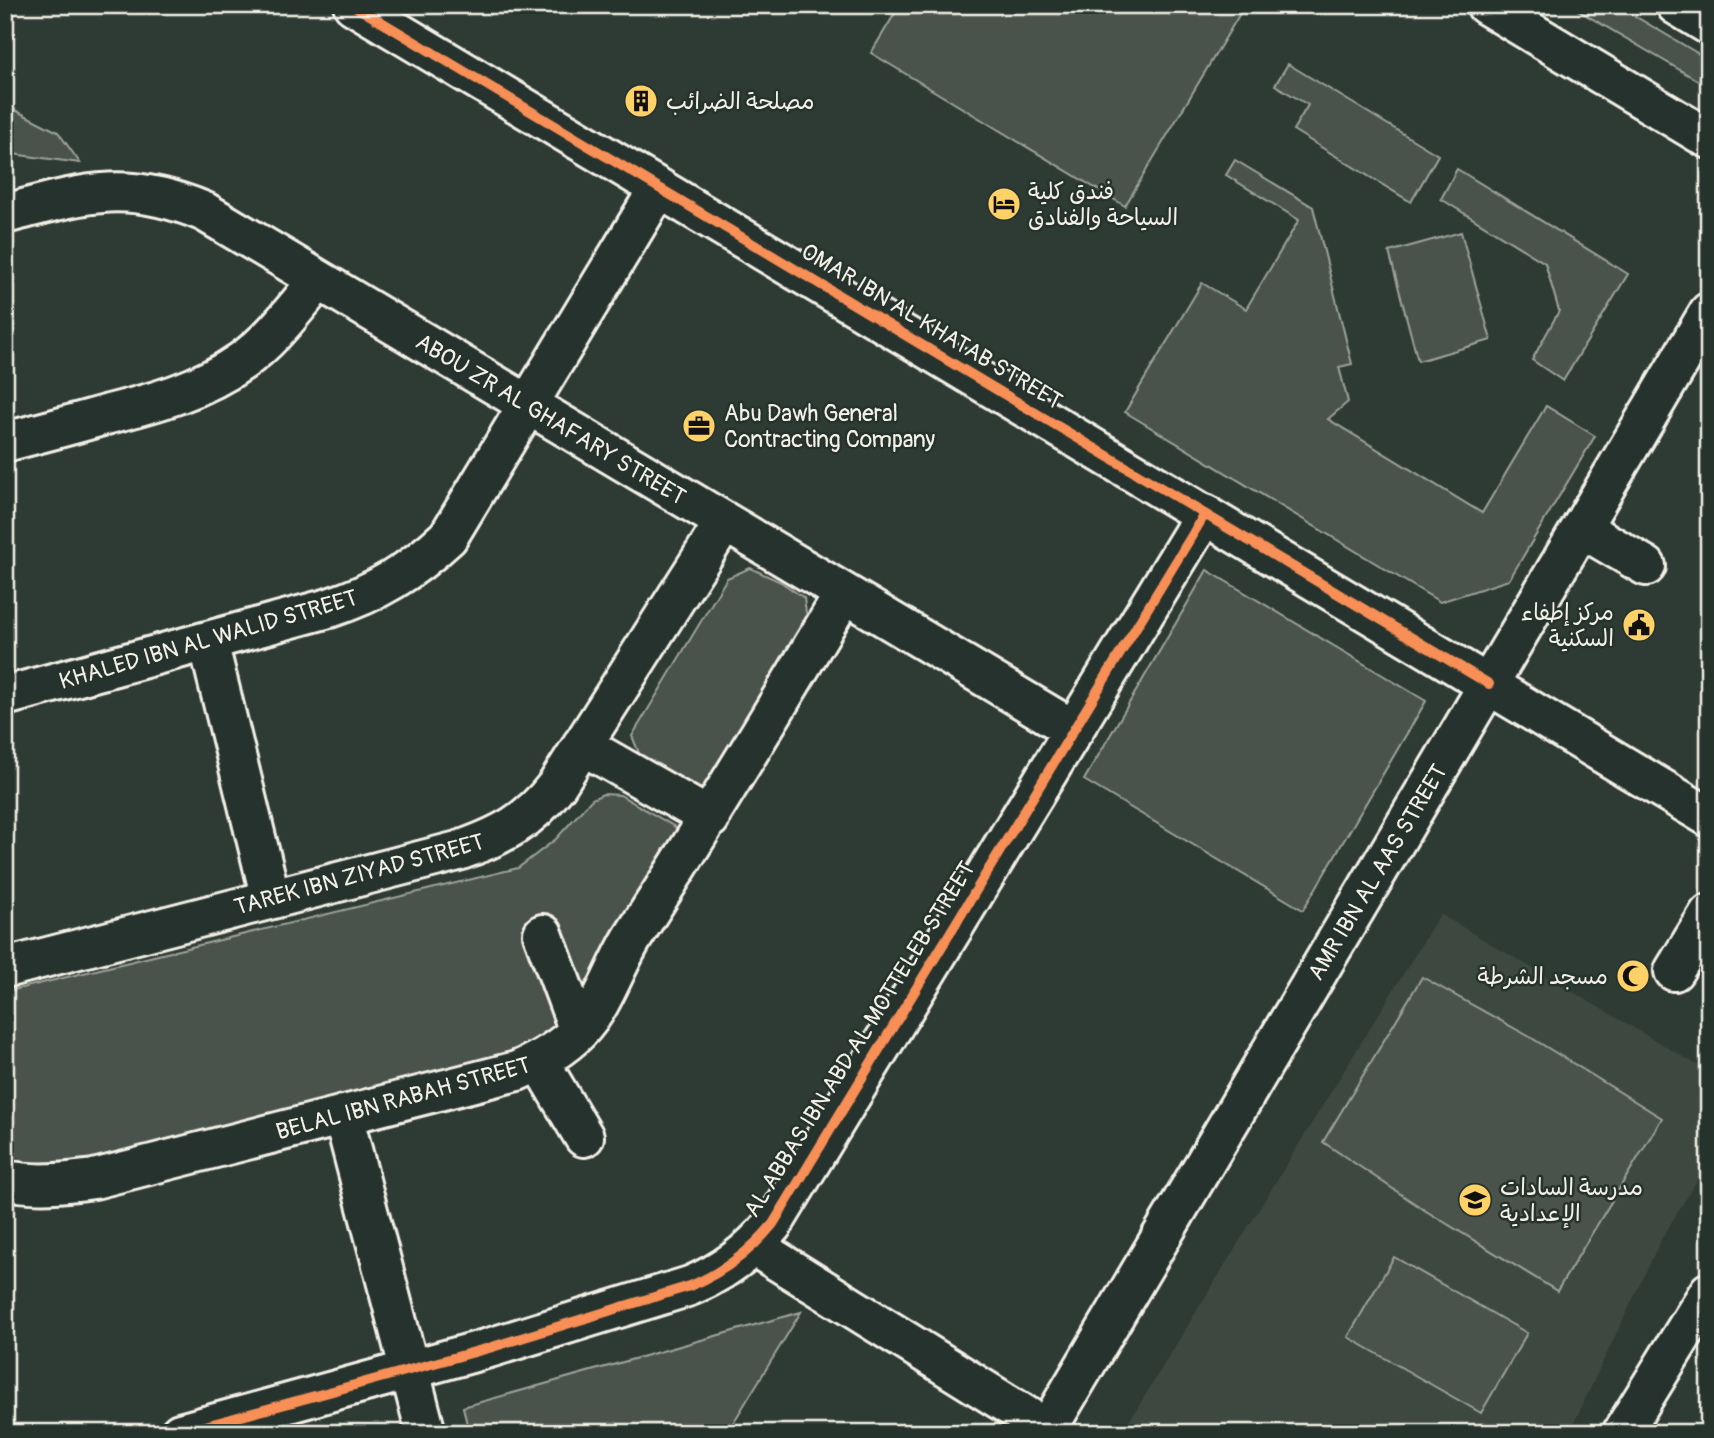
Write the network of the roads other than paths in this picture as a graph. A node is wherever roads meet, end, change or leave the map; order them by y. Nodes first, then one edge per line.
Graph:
1 (353, 5) edge
2 (1486, 5) edge
3 (1676, 5) edge
4 (1709, 25) edge
5 (1709, 139) edge
6 (659, 188) junction
7 (6, 208) edge
8 (319, 280) junction
9 (1709, 312) edge
10 (528, 405) junction
11 (5, 442) edge
12 (1205, 514) junction
13 (724, 523) junction
14 (1581, 528) junction
15 (1646, 566) dead end
16 (844, 594) junction
17 (208, 641) junction
18 (1489, 684) junction
19 (5, 696) edge
20 (1073, 730) junction
21 (582, 745) junction
22 (1709, 817) edge
23 (709, 818) junction
24 (271, 900) junction
25 (1709, 914) edge
26 (543, 934) dead end
27 (5, 968) edge
28 (1674, 971) dead end
29 (579, 1031) junction
30 (539, 1061) junction
31 (343, 1115) junction
32 (584, 1137) dead end
33 (5, 1180) edge
34 (755, 1247) junction
35 (1709, 1292) edge
36 (410, 1370) junction
37 (1046, 1431) edge
38 (180, 1433) edge
39 (426, 1433) edge
40 (1622, 1433) edge

1 - 6 street, OMAR IBN AL KHATAB STREET
2 - 5 street
3 - 4 street
6 - 10 street, KHALED IBN AL WALID STREET
6 - 12 street, OMAR IBN AL KHATAB STREET
7 - 8 street, ABOU ZR AL GHAFARY STREET
8 - 10 street, ABOU ZR AL GHAFARY STREET
8 - 11 street
9 - 14 street, AMR IBN AL AAS STREET
10 - 13 street, ABOU ZR AL GHAFARY STREET
10 - 17 street, KHALED IBN AL WALID STREET
12 - 18 street, OMAR IBN AL KHATAB STREET
12 - 20 street, AL ABBAS IBN ABD AL MOTTELEB STREET
13 - 16 street, ABOU ZR AL GHAFARY STREET
13 - 21 street, TAREK IBN ZIYAD STREET
14 - 15 street
14 - 18 street, AMR IBN AL AAS STREET
16 - 20 street, ABOU ZR AL GHAFARY STREET
16 - 23 street, BELAL IBN RABAH STREET
17 - 19 street, KHALED IBN AL WALID STREET
17 - 24 street
18 - 22 street, OMAR IBN AL KHATAB STREET
18 - 37 street, AMR IBN AL AAS STREET
20 - 34 street, AL ABBAS IBN ABD AL MOTTELEB STREET
21 - 23 street
21 - 24 street, TAREK IBN ZIYAD STREET
23 - 29 street, BELAL IBN RABAH STREET
24 - 27 street, TAREK IBN ZIYAD STREET
25 - 28 street
26 - 29 street
29 - 30 street, BELAL IBN RABAH STREET
30 - 31 street, BELAL IBN RABAH STREET
30 - 32 street
31 - 33 street, BELAL IBN RABAH STREET
31 - 36 street
34 - 36 street, AL ABBAS IBN ABD AL MOTTELEB STREET
34 - 37 street
35 - 40 street
36 - 38 street, AL ABBAS IBN ABD AL MOTTELEB STREET
36 - 39 street

